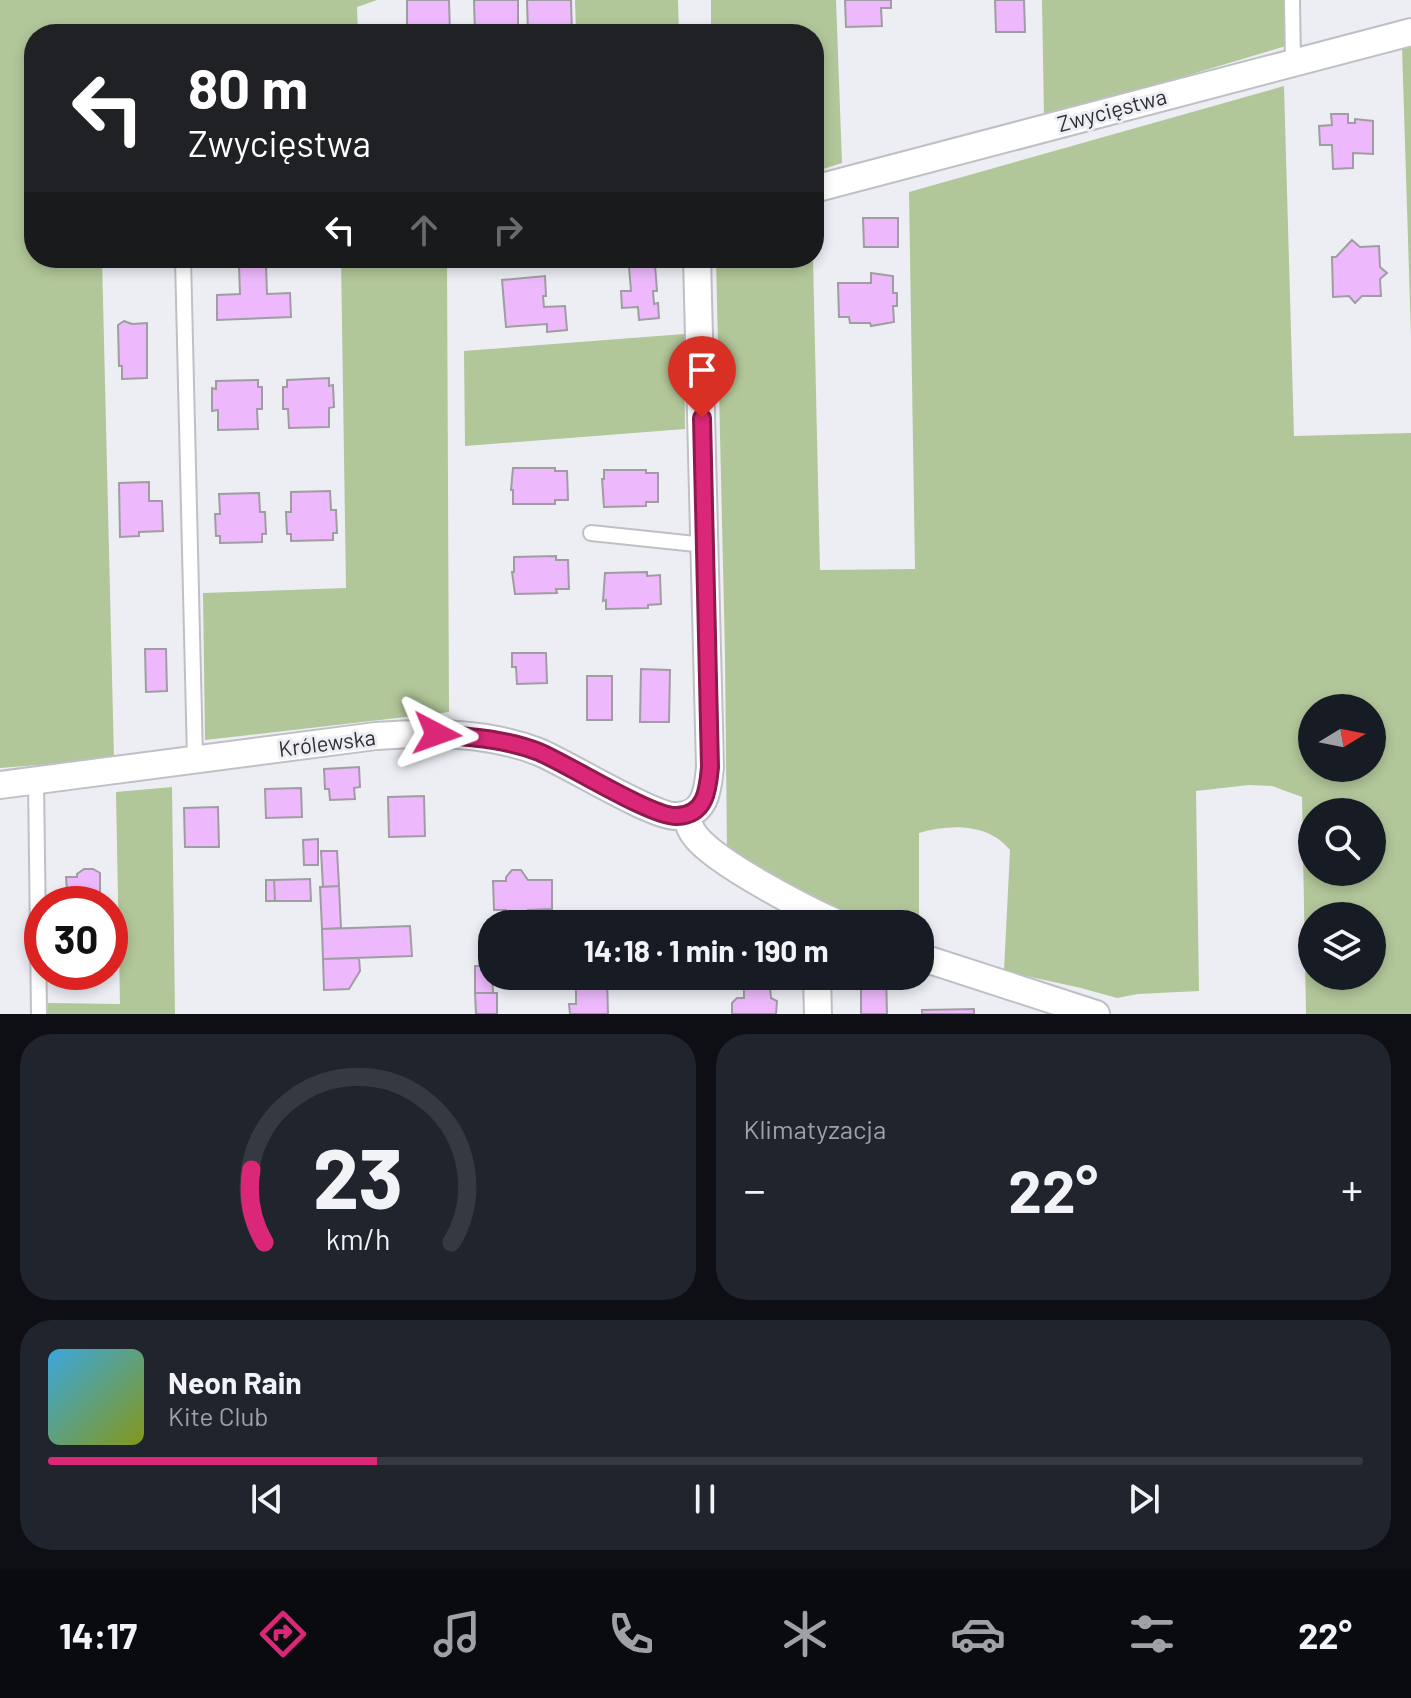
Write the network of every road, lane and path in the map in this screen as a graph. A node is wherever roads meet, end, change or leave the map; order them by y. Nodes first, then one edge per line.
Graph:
1 (1292, 0) edge
2 (1411, 32) edge
3 (1293, 62) junction
4 (824, 186) edge
5 (183, 268) edge
6 (697, 268) edge
7 (591, 533) dead end
8 (705, 545) junction
9 (195, 759) junction
10 (36, 780) junction
11 (0, 785) edge
12 (686, 815) junction
13 (806, 910) edge
14 (934, 962) edge
15 (817, 990) edge
16 (39, 1014) edge
17 (818, 1014) edge
18 (1096, 1014) edge

1 - 3 lane
2 - 3 street, Zwycięstwa
3 - 4 street, Zwycięstwa
5 - 9 lane
6 - 8 street
7 - 8 lane
8 - 12 street
9 - 10 street, Królewska
9 - 12 street, Królewska
10 - 11 street, Królewska
10 - 16 lane
12 - 13 street
14 - 18 street
15 - 17 street

